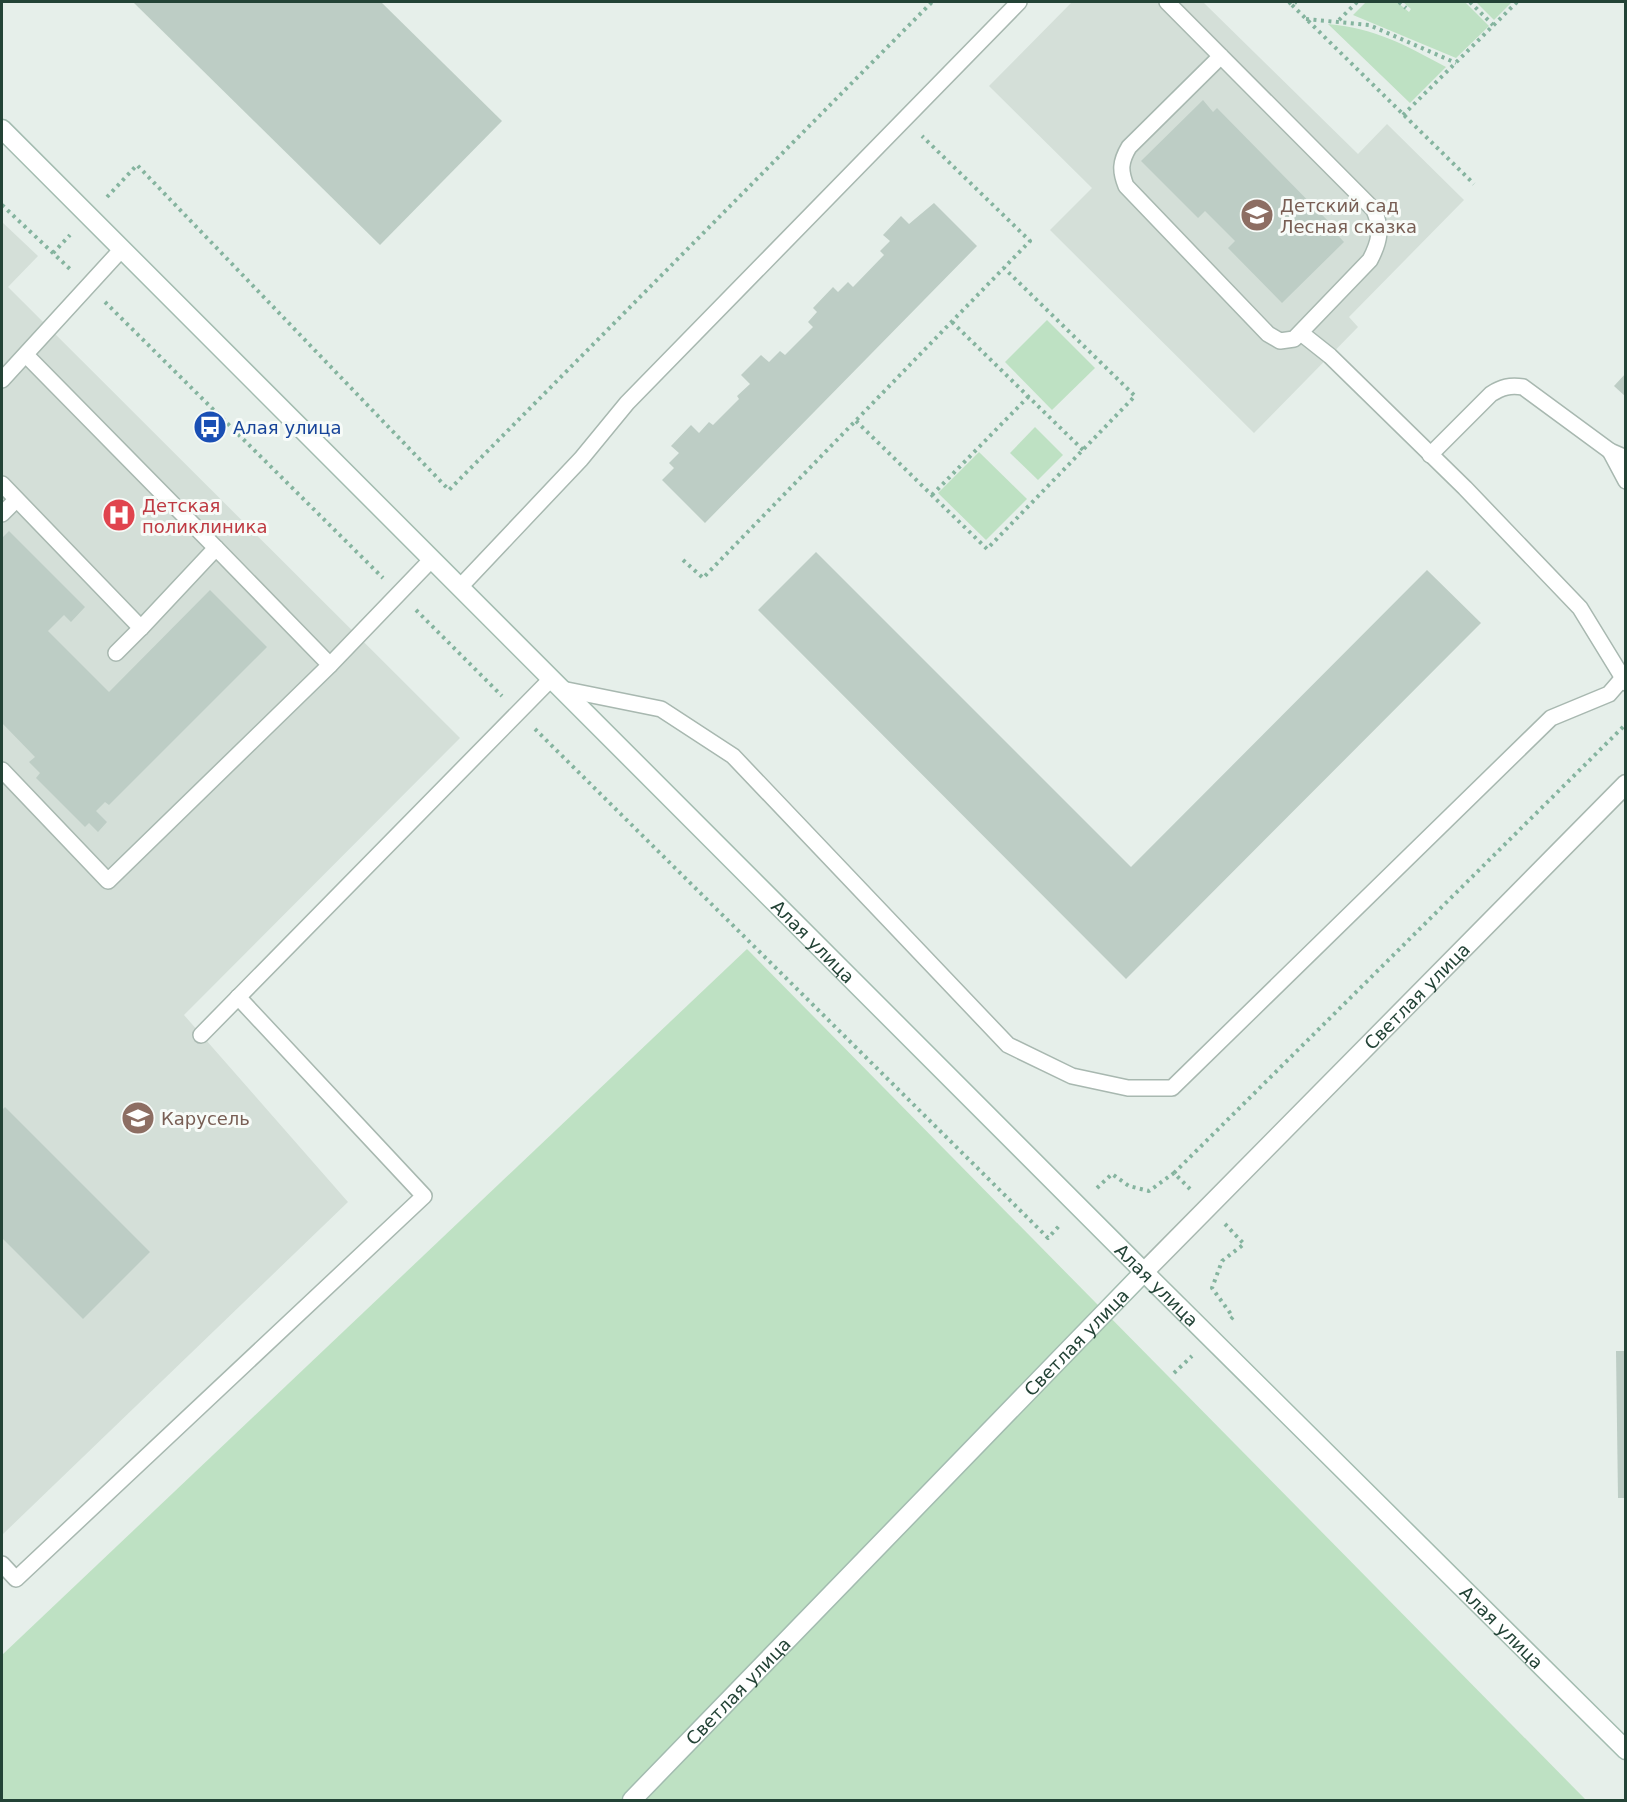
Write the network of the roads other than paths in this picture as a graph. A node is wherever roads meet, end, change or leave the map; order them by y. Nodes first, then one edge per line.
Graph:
1 (1019, 2) edge
2 (1167, 2) edge
3 (1221, 56) junction
4 (2, 129) edge
5 (121, 250) junction
6 (1301, 333) junction
7 (26, 355) junction
8 (2, 380) edge
9 (1610, 451) junction
10 (1430, 455) junction
11 (1626, 458) edge
12 (1626, 481) edge
13 (2, 484) edge
14 (16, 500) junction
15 (2, 514) edge
16 (216, 548) junction
17 (432, 559) junction
18 (460, 587) junction
19 (141, 628) junction
20 (116, 653) dead end
21 (330, 665) junction
22 (1624, 681) edge
23 (556, 684) junction
24 (2, 770) edge
25 (1626, 784) edge
26 (238, 997) junction
27 (201, 1035) dead end
28 (1144, 1272) junction
29 (2, 1564) edge
30 (1626, 1750) edge
31 (632, 1800) edge

1 - 18 lane
2 - 3 lane
3 - 6 lane
3 - 6 lane
4 - 5 main road, Алая улица
5 - 7 lane
5 - 17 main road, Алая улица
6 - 10 lane
7 - 8 lane
7 - 16 lane
9 - 10 lane
9 - 11 lane
9 - 12 lane
10 - 22 lane
13 - 14 lane
14 - 15 lane
14 - 19 lane
16 - 19 lane
16 - 21 lane
17 - 18 main road, Алая улица
17 - 21 lane
18 - 23 main road, Алая улица
19 - 20 lane
21 - 24 lane
22 - 23 lane
23 - 26 lane
23 - 28 main road, Алая улица
25 - 28 main road, Светлая улица
26 - 27 lane
26 - 29 lane
28 - 30 main road, Алая улица
28 - 31 main road, Светлая улица

